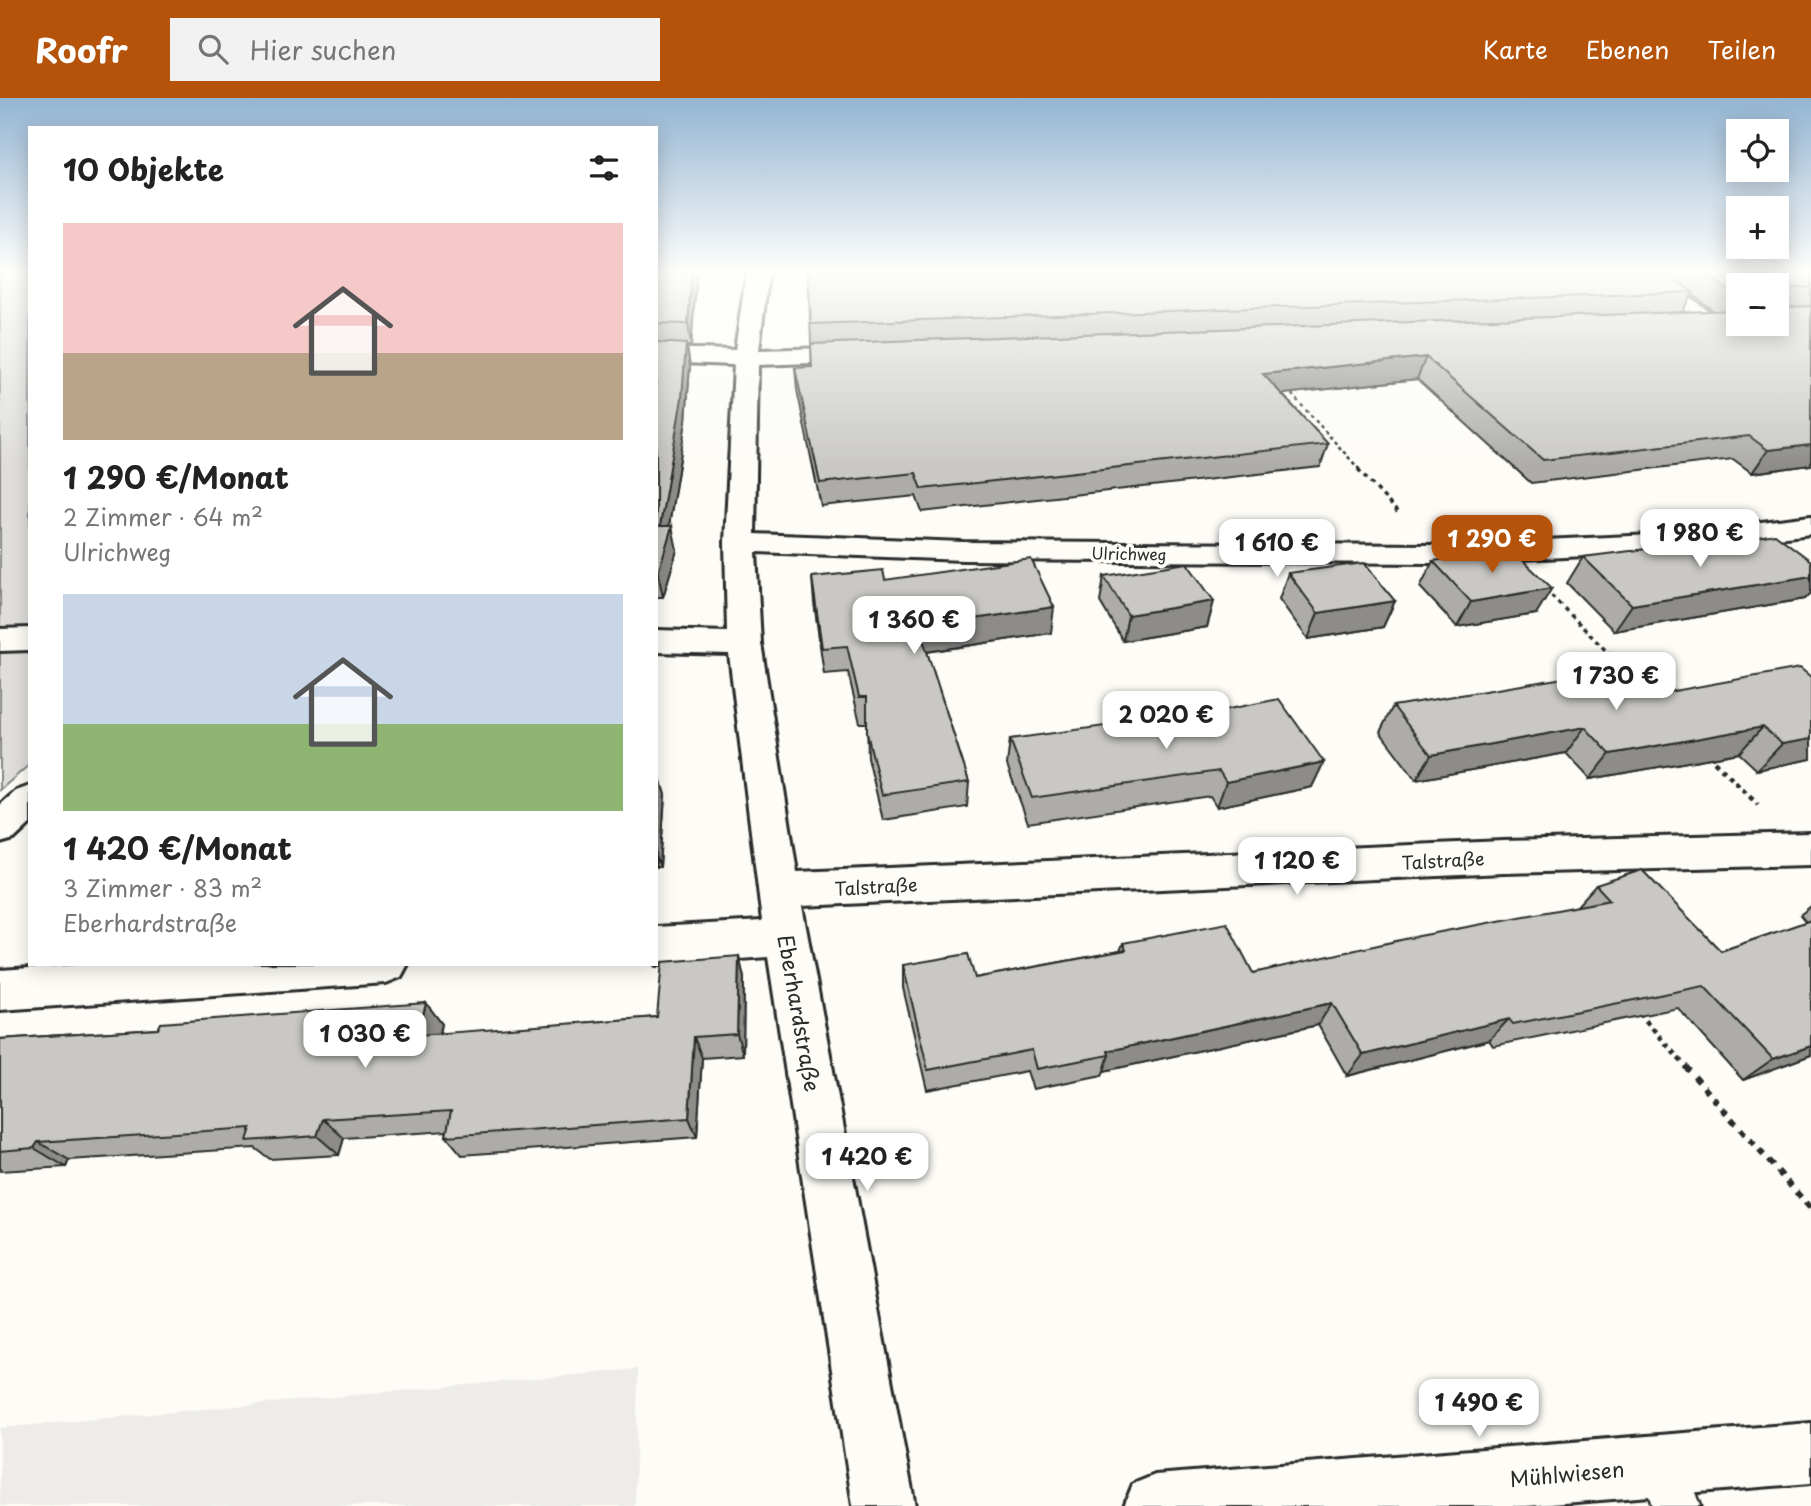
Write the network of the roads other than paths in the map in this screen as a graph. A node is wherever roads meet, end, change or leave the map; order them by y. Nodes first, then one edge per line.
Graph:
1 (749, 336) edge
2 (884, 353) edge
3 (658, 355) edge
4 (746, 358) junction
5 (1811, 525) edge
6 (740, 542) junction
7 (28, 639) edge
8 (0, 640) edge
9 (658, 641) edge
10 (744, 643) junction
11 (28, 803) edge
12 (0, 828) edge
13 (1806, 849) edge
14 (784, 914) junction
15 (658, 946) edge
16 (356, 966) edge
17 (0, 990) edge
18 (1811, 1453) edge
19 (1669, 1486) edge
20 (884, 1506) edge
21 (1154, 1506) edge

1 - 4 street, Eberhardstraße
2 - 4 street
3 - 4 street
4 - 6 street, Eberhardstraße
5 - 6 street, Ulrichweg
6 - 10 street, Eberhardstraße
7 - 8 street
9 - 10 street
10 - 14 street, Eberhardstraße
11 - 12 street
13 - 14 street, Talstraße
14 - 15 street, Talstraße
14 - 20 street, Eberhardstraße
16 - 17 street
18 - 19 street, Mühlwiesen
19 - 21 street, Mühlwiesen

